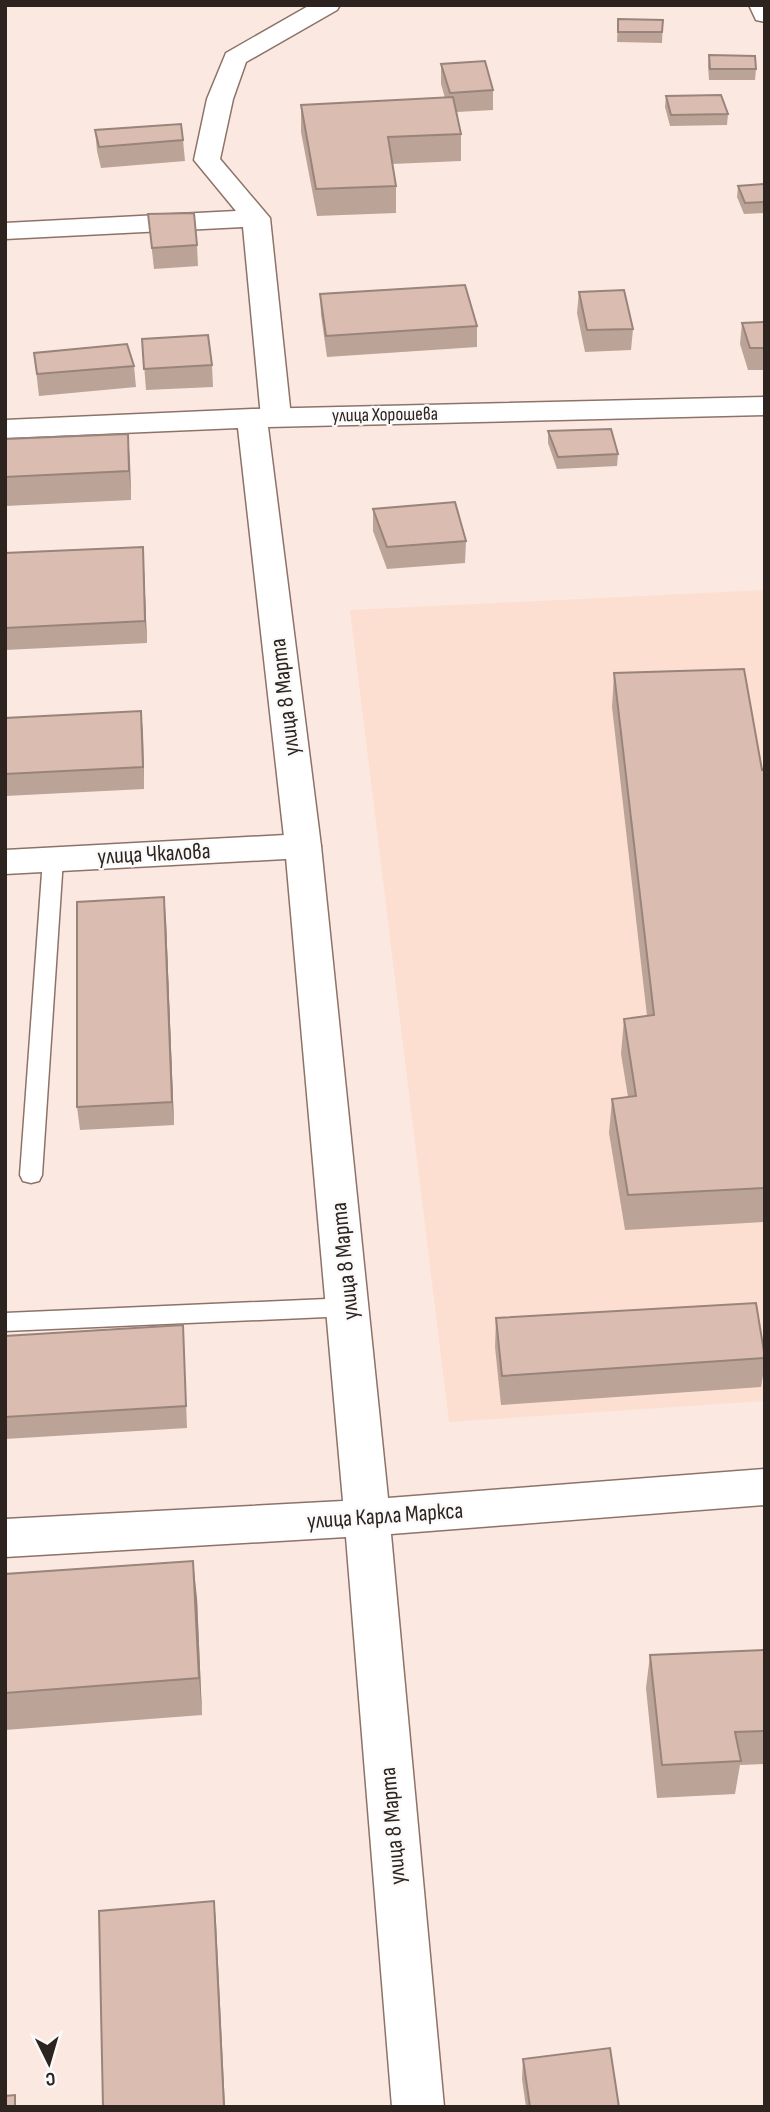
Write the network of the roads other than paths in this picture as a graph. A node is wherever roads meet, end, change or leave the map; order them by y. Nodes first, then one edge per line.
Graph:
1 (328, 5) edge
2 (761, 5) edge
3 (765, 15) edge
4 (256, 218) junction
5 (5, 231) edge
6 (765, 406) edge
7 (264, 418) junction
8 (5, 429) edge
9 (303, 846) junction
10 (53, 859) junction
11 (5, 862) edge
12 (31, 1175) dead end
13 (349, 1307) junction
14 (5, 1322) edge
15 (765, 1487) edge
16 (366, 1518) junction
17 (5, 1538) edge
18 (418, 2107) edge

1 - 4 street
2 - 3 street
4 - 5 street
4 - 7 street, улица 8 Марта
6 - 7 street, улица Хорошева
7 - 8 street, улица Хорошева
7 - 9 street, улица 8 Марта
9 - 10 street, улица Чкалова
9 - 13 street, улица 8 Марта
10 - 11 street, улица Чкалова
10 - 12 lane
13 - 14 lane
13 - 16 street, улица 8 Марта
15 - 16 street, улица Карла Маркса
16 - 17 street, улица Карла Маркса
16 - 18 street, улица 8 Марта

